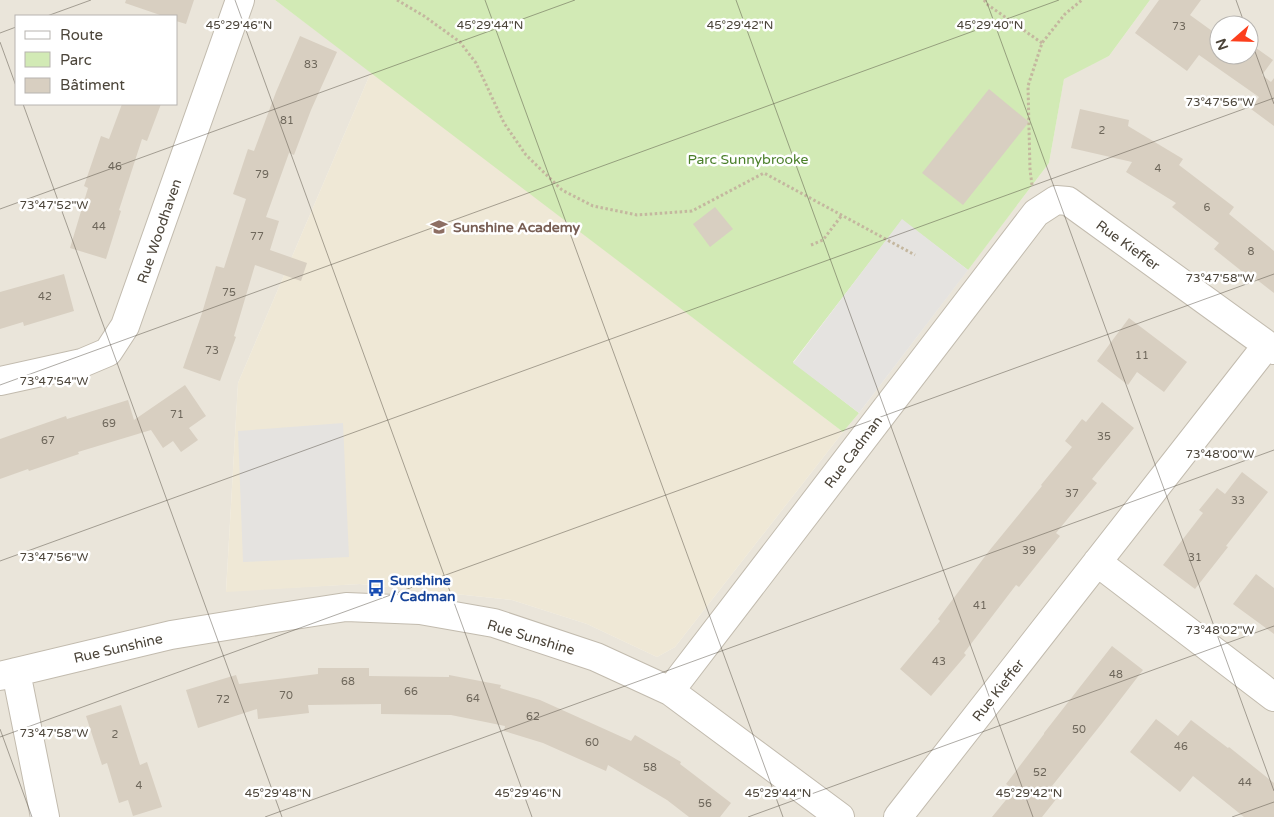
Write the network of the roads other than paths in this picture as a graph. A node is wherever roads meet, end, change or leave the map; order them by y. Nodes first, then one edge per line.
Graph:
1 (240, 0) edge
2 (1036, 213) joint
3 (1270, 348) edge
4 (0, 381) edge
5 (1097, 562) junction
6 (8, 674) edge
7 (670, 692) junction
8 (1274, 697) edge
9 (45, 817) edge
10 (840, 817) edge
11 (898, 817) edge

1 - 4 street, Rue Woodhaven
2 - 3 street, Rue Kieffer
2 - 7 street, Rue Cadman
3 - 5 street, Rue Kieffer
5 - 8 street
5 - 11 street, Rue Kieffer
6 - 7 street, Rue Sunshine
6 - 9 street
7 - 10 street, Rue Sunshine

